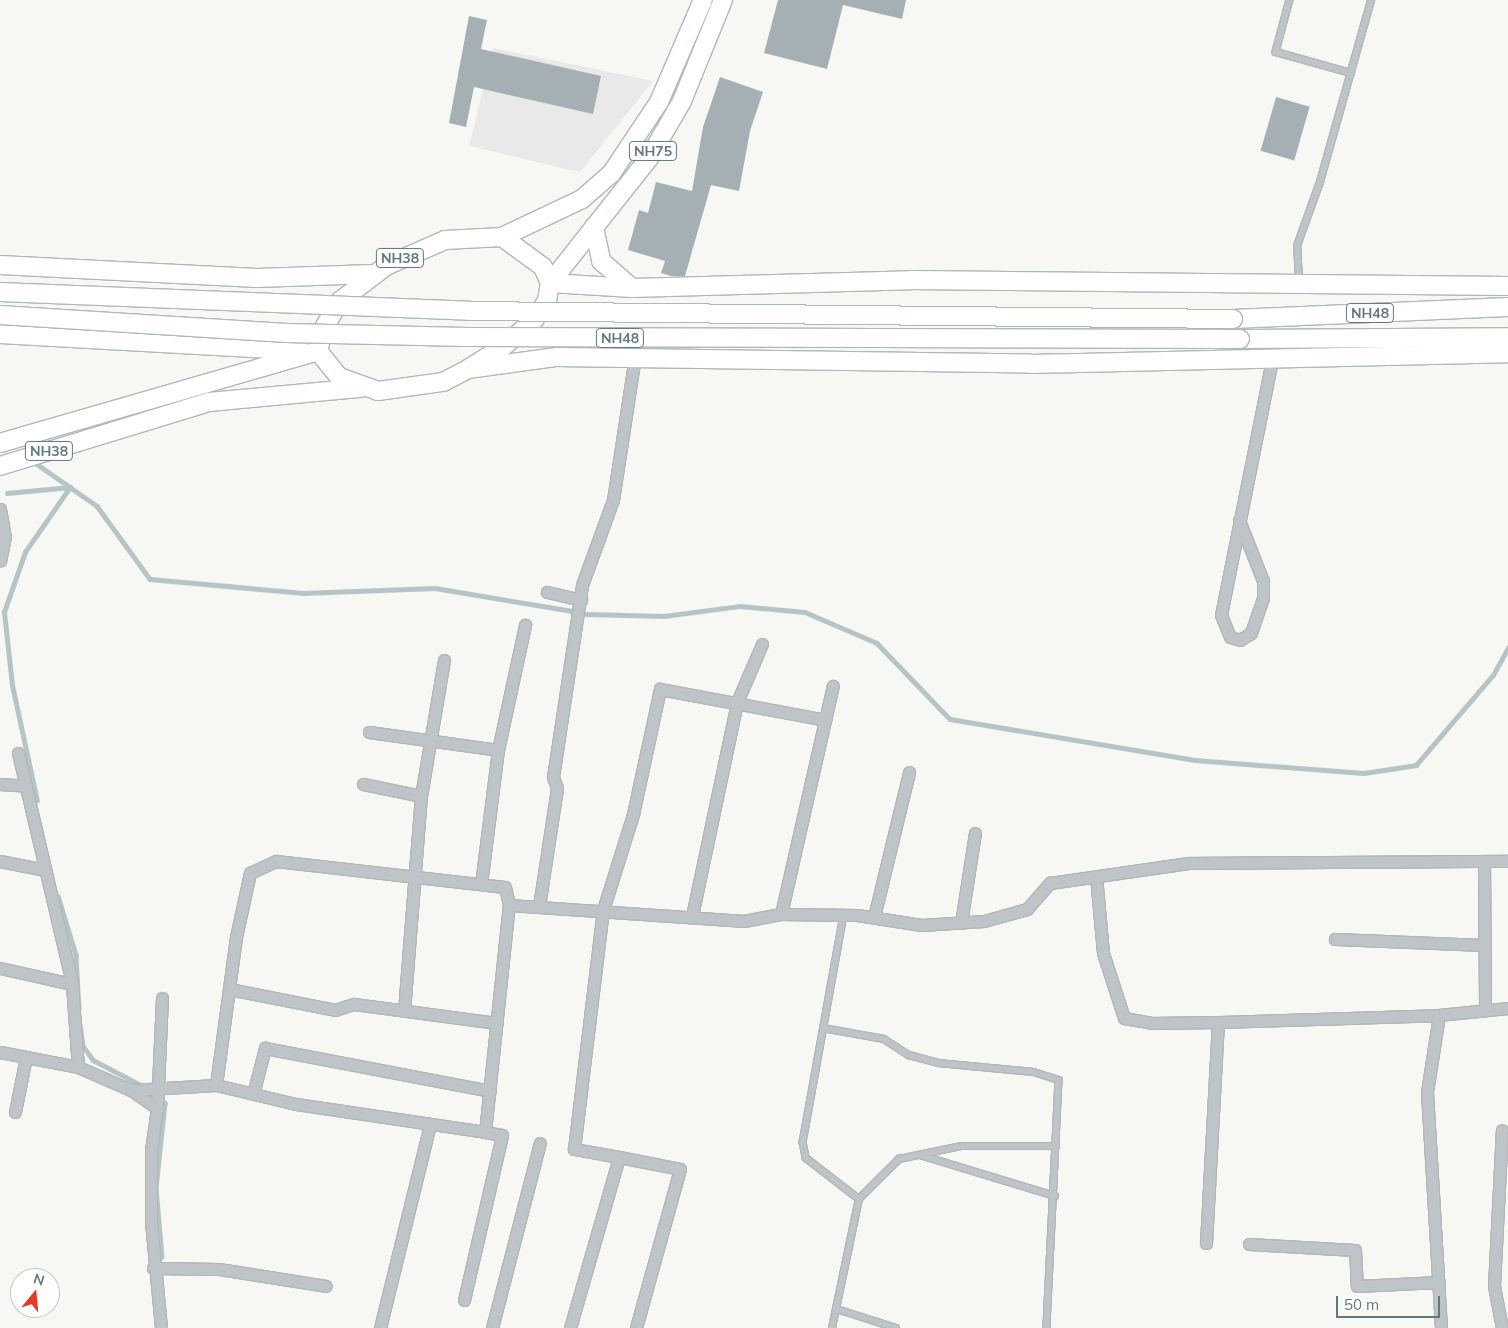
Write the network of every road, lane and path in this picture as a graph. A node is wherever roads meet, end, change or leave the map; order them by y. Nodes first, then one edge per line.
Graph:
1 (703, 0) edge
2 (723, 0) edge
3 (1290, 0) edge
4 (1371, 0) edge
5 (1351, 73) junction
6 (594, 227) junction
7 (502, 238) junction
8 (0, 253) edge
9 (0, 265) edge
10 (373, 274) junction
11 (193, 275) junction
12 (550, 283) junction
13 (1299, 284) junction
14 (1508, 286) edge
15 (632, 288) junction
16 (0, 292) edge
17 (1508, 307) edge
18 (0, 315) edge
19 (0, 334) edge
20 (1508, 337) edge
21 (318, 351) junction
22 (1508, 353) edge
23 (635, 356) junction
24 (1272, 358) junction
25 (468, 369) junction
26 (361, 388) junction
27 (0, 443) edge
28 (0, 466) edge
29 (0, 509) edge
30 (1239, 520) junction
31 (0, 561) edge
32 (547, 592) dead end
33 (581, 600) junction
34 (525, 625) dead end
35 (762, 644) dead end
36 (444, 660) dead end
37 (833, 686) dead end
38 (737, 702) junction
39 (825, 720) junction
40 (369, 732) dead end
41 (430, 740) junction
42 (498, 750) junction
43 (18, 753) dead end
44 (909, 772) dead end
45 (0, 784) edge
46 (363, 784) dead end
47 (26, 786) junction
48 (421, 796) junction
49 (975, 833) dead end
50 (0, 861) edge
51 (1484, 861) junction
52 (1508, 861) edge
53 (45, 870) junction
54 (413, 876) junction
55 (1096, 876) junction
56 (481, 884) junction
57 (508, 905) junction
58 (539, 906) junction
59 (603, 910) junction
60 (781, 914) junction
61 (844, 915) junction
62 (692, 916) junction
63 (874, 917) junction
64 (961, 923) junction
65 (1335, 939) dead end
66 (1484, 945) junction
67 (0, 968) edge
68 (72, 984) junction
69 (229, 989) junction
70 (162, 998) dead end
71 (1508, 1008) edge
72 (1485, 1009) junction
73 (404, 1010) junction
74 (1439, 1015) junction
75 (1218, 1022) junction
76 (497, 1023) junction
77 (823, 1028) junction
78 (0, 1052) edge
79 (26, 1057) junction
80 (78, 1067) junction
81 (216, 1085) junction
82 (161, 1087) junction
83 (131, 1090) junction
84 (490, 1092) junction
85 (254, 1094) junction
86 (157, 1108) junction
87 (15, 1112) dead end
88 (430, 1125) junction
89 (1502, 1130) dead end
90 (486, 1132) junction
91 (540, 1143) dead end
92 (1056, 1146) junction
93 (918, 1155) junction
94 (619, 1157) junction
95 (1055, 1196) junction
96 (859, 1199) junction
97 (1206, 1243) dead end
98 (1249, 1244) dead end
99 (153, 1268) junction
100 (1439, 1282) junction
101 (326, 1286) dead end
102 (464, 1300) dead end
103 (836, 1309) junction
104 (161, 1328) edge
105 (380, 1328) edge
106 (492, 1328) edge
107 (570, 1328) edge
108 (636, 1328) edge
109 (832, 1328) edge
110 (896, 1328) edge
111 (1047, 1328) edge
112 (1442, 1328) edge
113 (1502, 1328) edge

1 - 7 highway, NH75
2 - 6 highway, NH75
3 - 5 lane
4 - 5 lane
5 - 13 lane
6 - 12 highway, NH75
6 - 15 highway
7 - 10 highway, NH38
7 - 12 highway
8 - 11 highway
9 - 11 highway
10 - 11 highway
10 - 21 highway, NH38
12 - 15 highway
12 - 25 highway, NH38
13 - 14 highway
13 - 15 highway
16 - 17 highway, NH48, bridge
18 - 20 highway, NH48, bridge
19 - 21 highway
21 - 26 highway, NH38
21 - 27 highway, NH38
22 - 24 highway
23 - 24 highway
23 - 25 highway
23 - 33 street
24 - 30 street
25 - 26 highway, NH38
26 - 28 highway, NH38
29 - 31 street
30 - 30 street
32 - 33 street
33 - 58 street
34 - 42 street
35 - 38 street
36 - 41 street
37 - 39 street
38 - 39 street
38 - 59 street
38 - 62 street
39 - 60 street
40 - 41 street
41 - 42 street
41 - 48 street
42 - 56 street
43 - 47 street
44 - 63 street
45 - 47 street
46 - 48 street
47 - 53 street
48 - 54 street
49 - 64 street
50 - 53 street
51 - 52 street
51 - 55 street
51 - 66 street
53 - 68 street
54 - 56 street
54 - 69 street
54 - 73 street
55 - 64 street
55 - 75 street
56 - 57 street
57 - 58 street
57 - 76 street
58 - 59 street
59 - 62 street
59 - 94 street
60 - 61 street
60 - 62 street
61 - 63 street
61 - 77 lane
63 - 64 street
65 - 66 street
66 - 72 street
67 - 68 street
68 - 80 street
69 - 73 street
69 - 81 street
70 - 82 street
71 - 72 street
72 - 74 street
73 - 76 street
74 - 75 street
74 - 100 street
75 - 97 street
76 - 84 street
77 - 92 lane
77 - 96 lane
78 - 79 street
79 - 80 street
79 - 87 street
80 - 83 street
81 - 82 street
81 - 85 street
82 - 83 street
82 - 86 street
83 - 86 street
84 - 85 street
84 - 90 street
85 - 88 street
86 - 99 street
88 - 90 street
88 - 105 street
89 - 113 street
90 - 102 street
91 - 106 street
92 - 93 lane
92 - 95 lane
93 - 95 lane
93 - 96 lane
94 - 107 street
94 - 108 street
95 - 111 lane
96 - 103 lane
98 - 100 street
99 - 101 street
99 - 104 street
100 - 112 street
103 - 109 lane
103 - 110 lane

